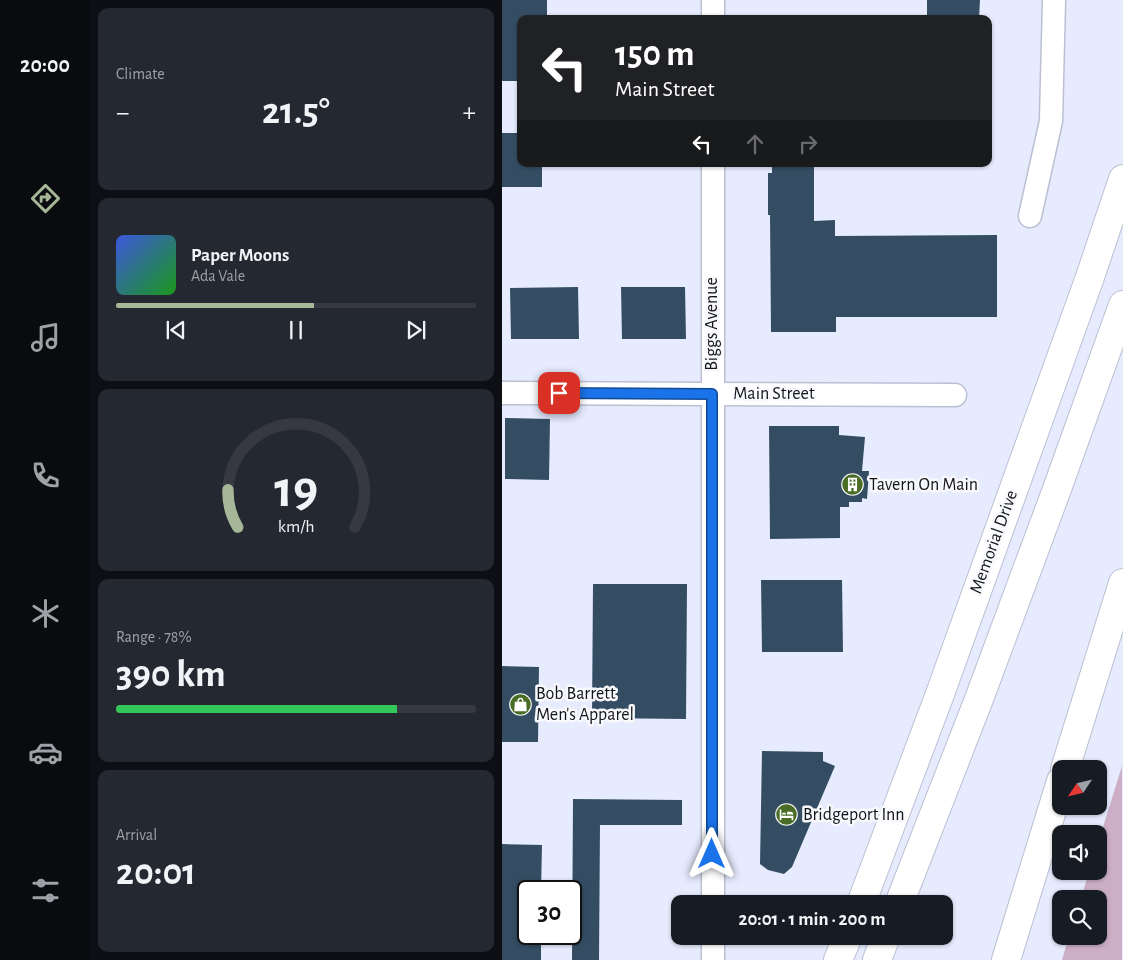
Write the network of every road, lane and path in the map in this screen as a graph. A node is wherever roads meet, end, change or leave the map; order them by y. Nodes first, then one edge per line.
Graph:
1 (713, 0) edge
2 (1054, 0) edge
3 (713, 15) edge
4 (713, 167) edge
5 (1122, 179) edge
6 (1030, 216) dead end
7 (1122, 305) edge
8 (502, 393) edge
9 (712, 394) junction
10 (955, 395) dead end
11 (1122, 583) edge
12 (1068, 760) edge
13 (1052, 810) edge
14 (712, 895) edge
15 (864, 895) edge
16 (903, 895) edge
17 (713, 945) edge
18 (844, 945) edge
19 (883, 945) edge
20 (713, 960) edge
21 (838, 960) edge
22 (878, 960) edge
23 (1006, 960) edge

1 - 3 street
2 - 6 street
4 - 9 street, Biggs Avenue
5 - 15 highway, Memorial Drive
7 - 16 highway
8 - 9 street, Main Street
9 - 10 street, Main Street
9 - 14 street, Biggs Avenue
11 - 12 highway
13 - 23 highway
17 - 20 street
18 - 21 highway
19 - 22 highway

